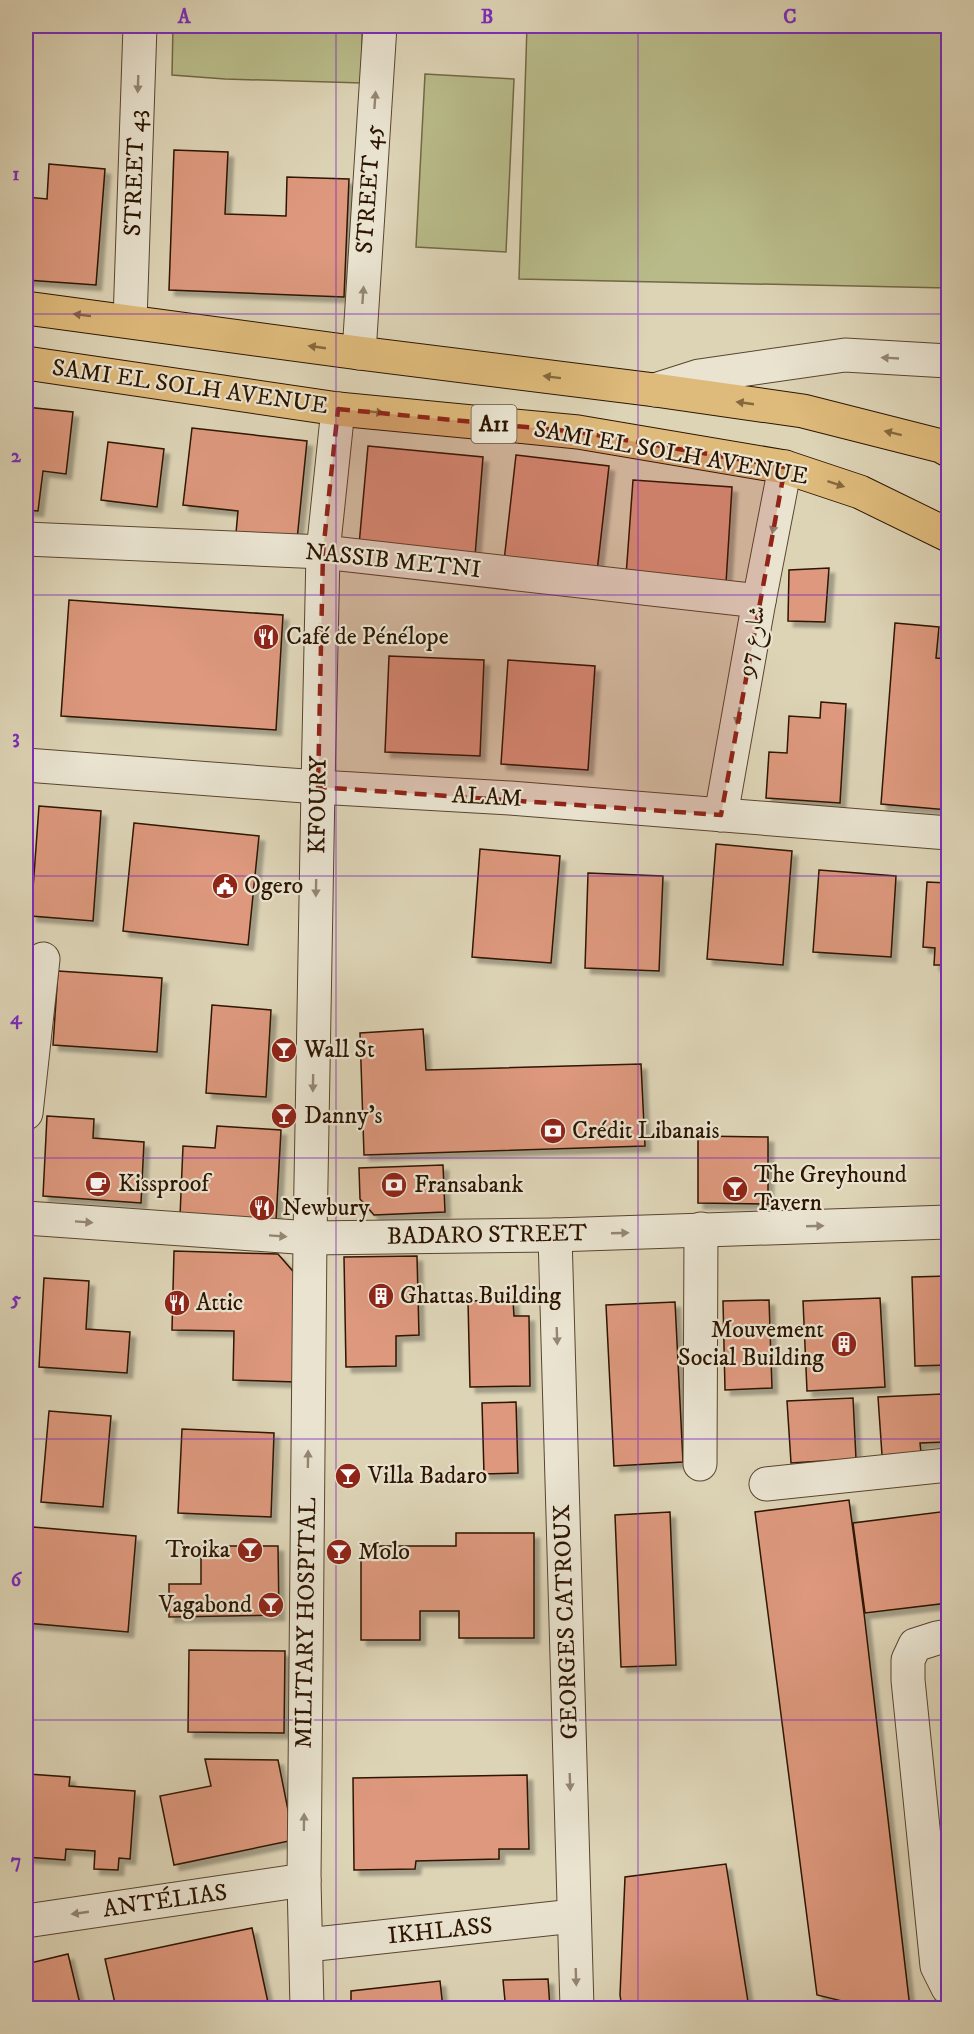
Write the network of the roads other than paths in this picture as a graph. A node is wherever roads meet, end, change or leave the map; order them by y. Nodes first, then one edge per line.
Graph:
1 (140, 26) edge
2 (380, 26) edge
3 (26, 308) edge
4 (130, 321) junction
5 (359, 353) junction
6 (948, 361) edge
7 (26, 363) edge
8 (655, 390) junction
9 (338, 409) junction
10 (948, 450) edge
11 (785, 467) junction
12 (948, 535) edge
13 (26, 538) edge
14 (323, 552) junction
15 (759, 602) junction
16 (26, 765) edge
17 (318, 788) junction
18 (721, 814) junction
19 (948, 833) edge
20 (43, 959) dead end
21 (26, 1113) edge
22 (26, 1218) edge
23 (948, 1222) edge
24 (701, 1230) junction
25 (555, 1235) junction
26 (310, 1238) junction
27 (700, 1464) dead end
28 (948, 1465) edge
29 (766, 1484) dead end
30 (948, 1636) edge
31 (304, 1881) junction
32 (574, 1917) junction
33 (26, 1921) edge
34 (307, 1945) junction
35 (945, 1994) edge
36 (307, 2008) edge
37 (577, 2008) edge

1 -> 4 street, STREET 43
5 -> 2 street, STREET 45
4 -> 3 highway, A11
5 -> 4 highway, A11
8 -> 5 highway, A11
6 -> 8 street
7 - 9 highway, SAMI EL SOLH AVENUE / A11
10 -> 8 highway, A11
9 -> 11 highway, SAMI EL SOLH AVENUE / A11
9 - 14 street, KFOURY
11 -> 12 highway, SAMI EL SOLH AVENUE / A11
11 -> 15 street, شارع 97
13 - 14 street, NASSIB METNI
14 - 15 street, NASSIB METNI
14 - 17 street, KFOURY
15 -> 18 street, شارع 97
16 - 17 street, ALAM
17 - 18 street, ALAM
17 -> 26 street, KFOURY
18 - 19 street, ALAM
20 - 21 street
22 -> 26 street, BADARO STREET
24 -> 23 street, BADARO STREET
25 -> 24 street, BADARO STREET
24 - 27 street
25 - 26 street, BADARO STREET
25 -> 32 street, GEORGES CATROUX
31 -> 26 street, MILITARY HOSPITAL
28 - 29 street
30 - 35 street
31 -> 33 street, ANTÉLIAS
31 - 34 street, MILITARY HOSPITAL
32 - 34 street, IKHLASS
32 -> 37 street, GEORGES CATROUX
34 - 36 street, MILITARY HOSPITAL

